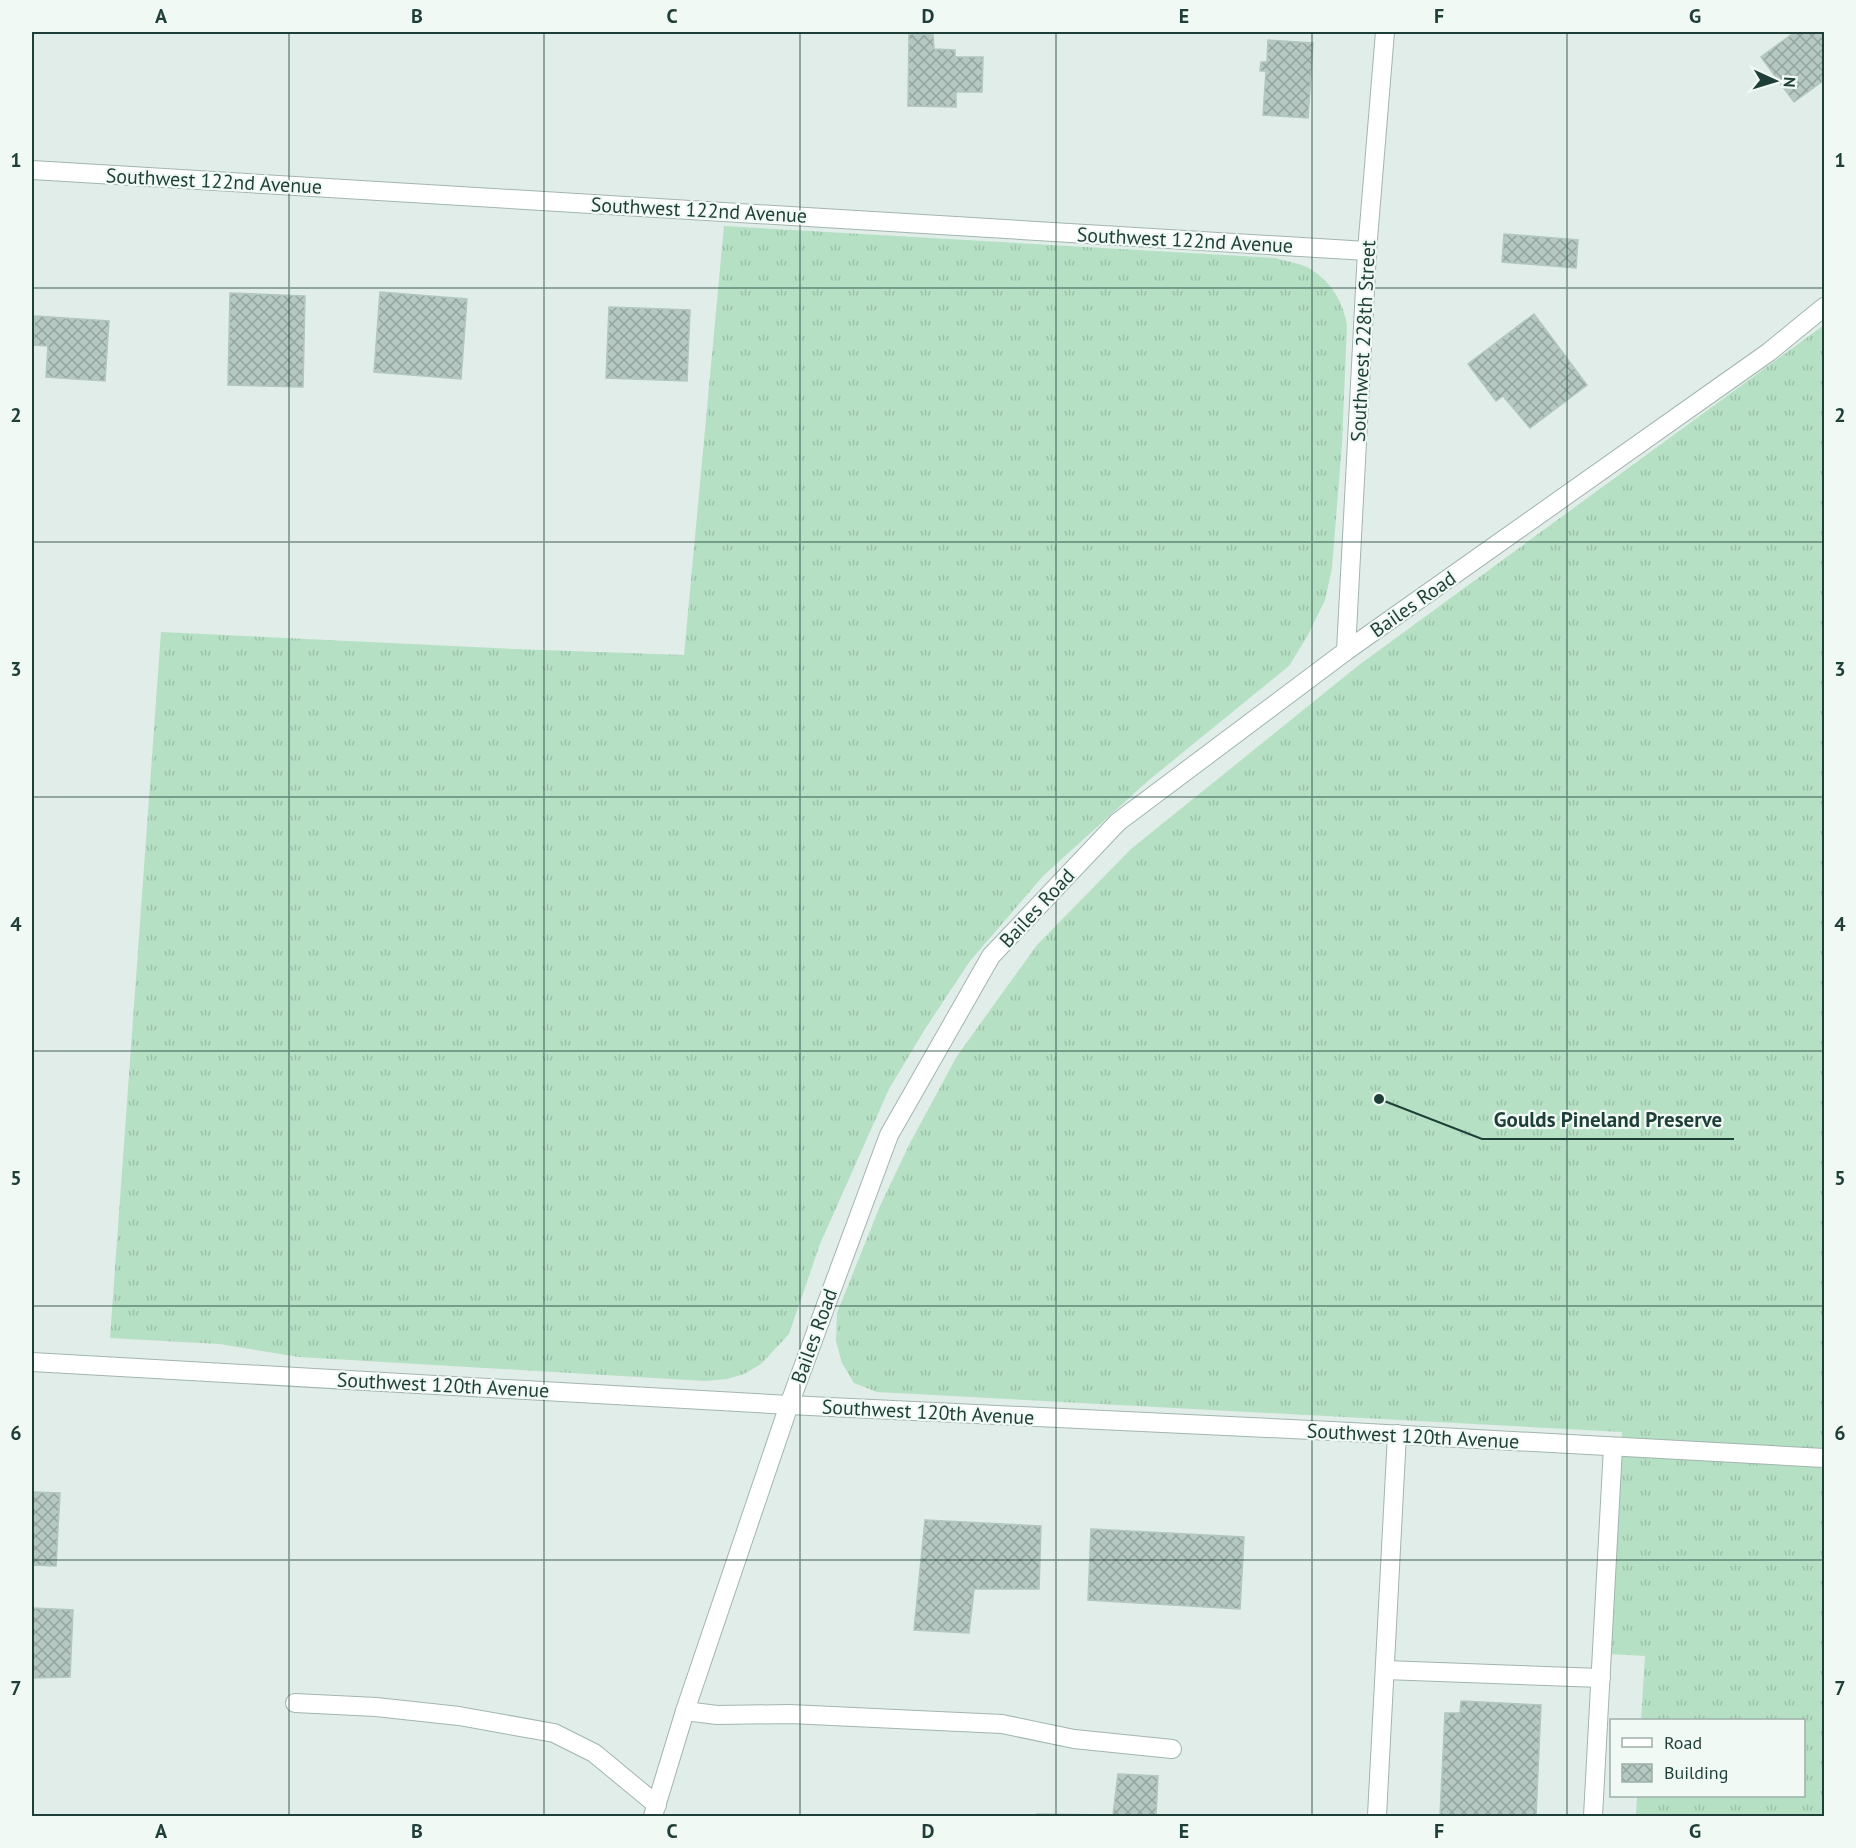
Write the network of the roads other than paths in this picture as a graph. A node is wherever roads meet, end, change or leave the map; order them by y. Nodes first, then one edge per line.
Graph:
1 (1385, 32) edge
2 (32, 170) edge
3 (1367, 251) junction
4 (1824, 307) edge
5 (1346, 651) junction
6 (32, 1362) edge
7 (789, 1405) junction
8 (1397, 1434) junction
9 (1613, 1447) junction
10 (1824, 1458) edge
11 (1385, 1670) junction
12 (1601, 1678) junction
13 (295, 1703) dead end
14 (685, 1711) junction
15 (1172, 1749) dead end
16 (655, 1811) edge
17 (1377, 1816) edge
18 (1593, 1816) edge

1 - 3 street, Southwest 228th Street
2 - 3 street, Southwest 122nd Avenue
3 - 5 street, Southwest 228th Street
4 - 5 street, Bailes Road
5 - 7 street, Bailes Road
6 - 7 street, Southwest 120th Avenue
7 - 8 street, Southwest 120th Avenue
7 - 14 street, Bailes Road
8 - 9 street, Southwest 120th Avenue
8 - 11 street
9 - 10 street, Southwest 120th Avenue
9 - 12 street
11 - 12 street
11 - 17 street
12 - 18 street
13 - 16 street
14 - 15 street
14 - 16 street, Bailes Road

